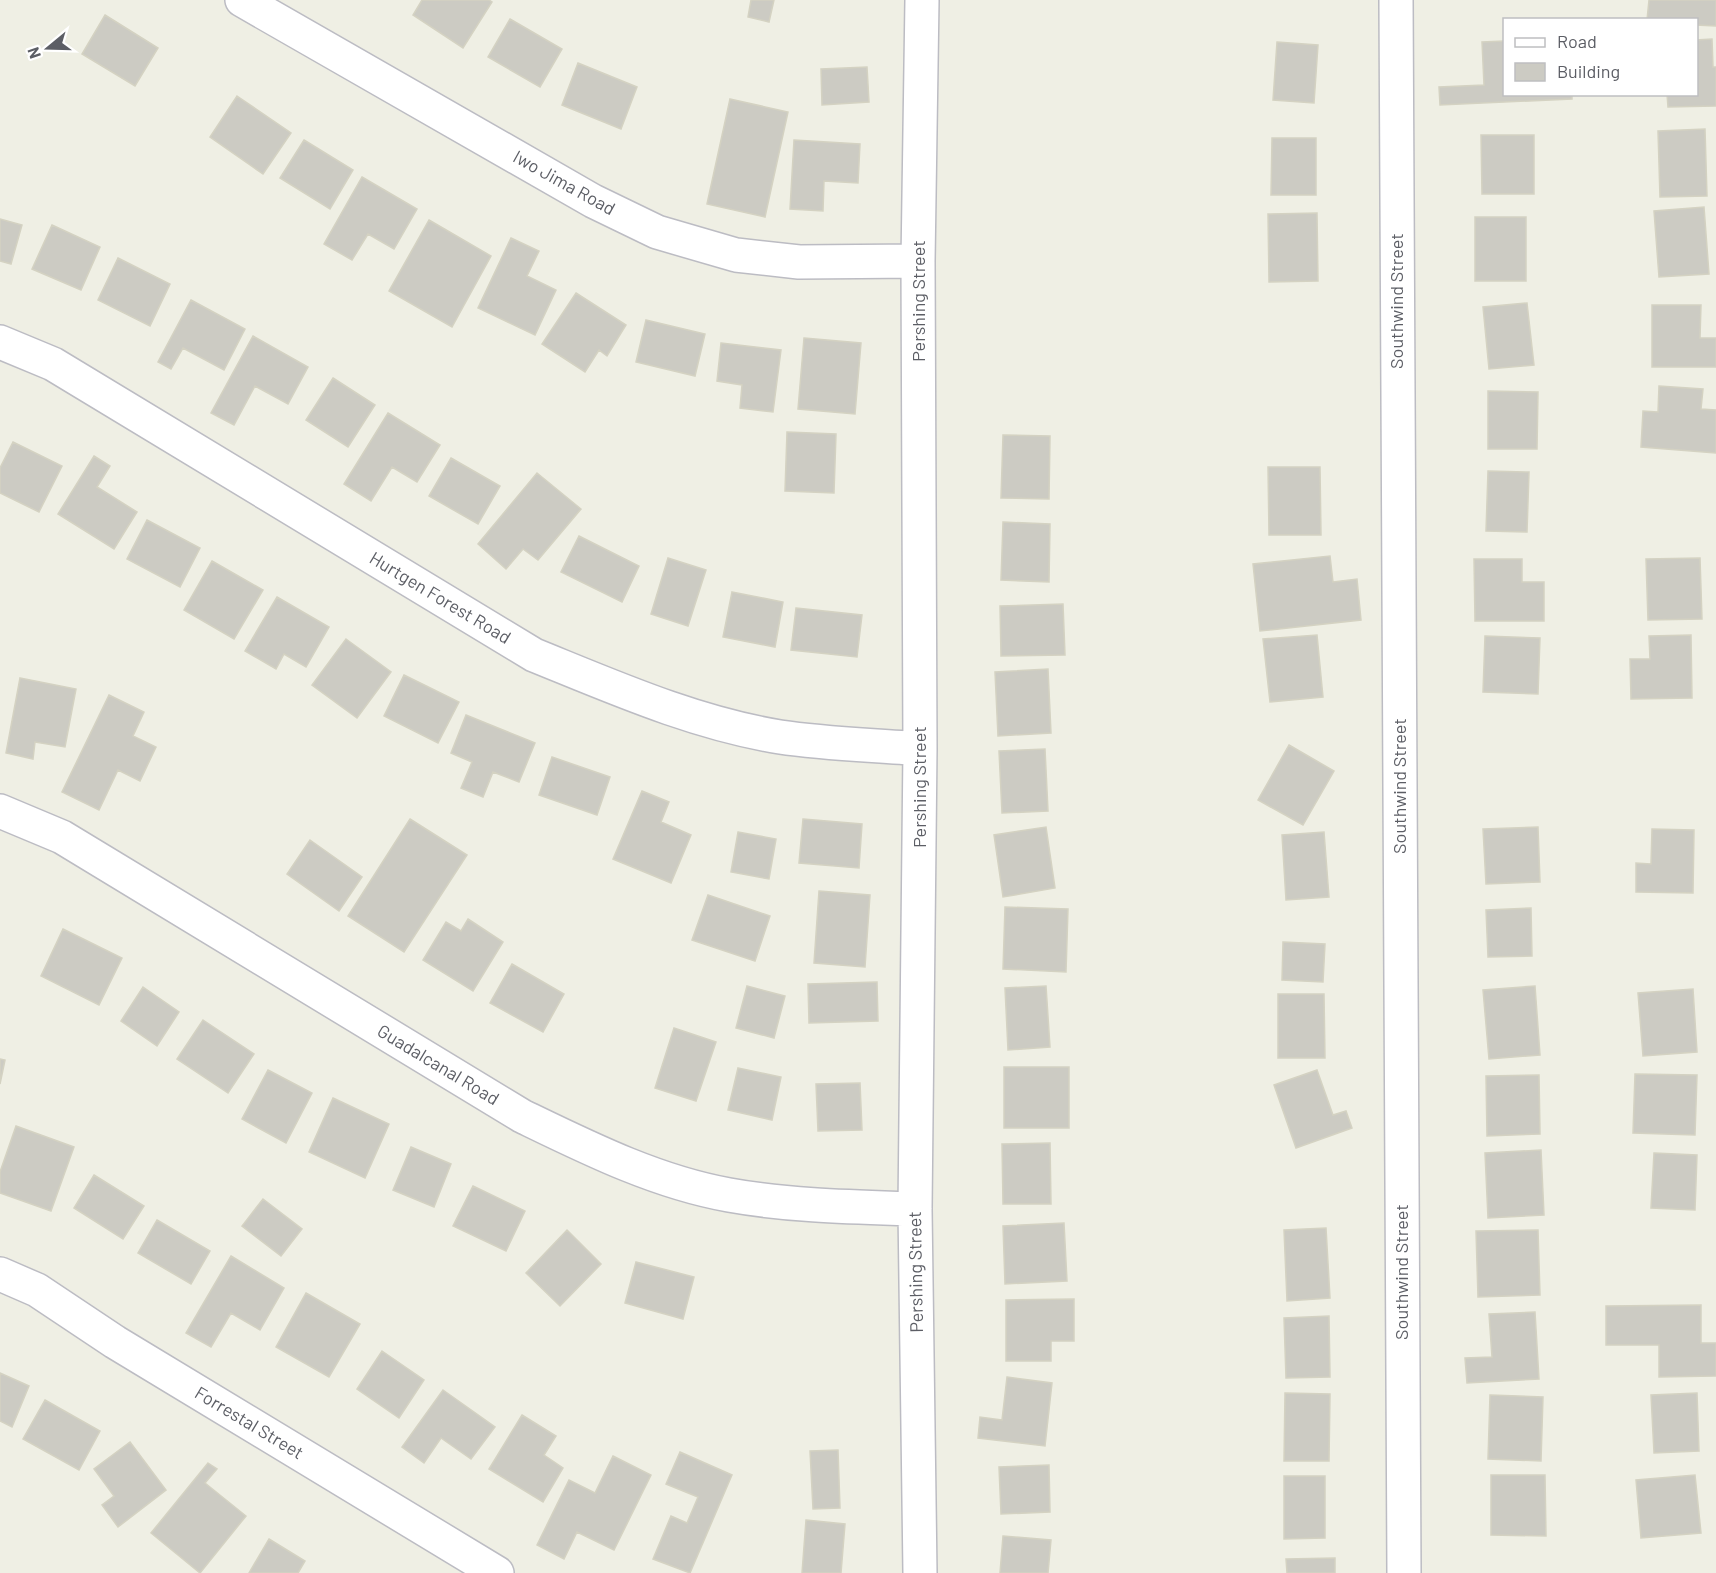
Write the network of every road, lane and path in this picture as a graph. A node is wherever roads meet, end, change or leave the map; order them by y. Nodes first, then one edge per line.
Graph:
1 (242, 0) edge
2 (922, 0) edge
3 (1396, 0) edge
4 (918, 261) junction
5 (0, 342) edge
6 (920, 749) junction
7 (0, 811) edge
8 (915, 1209) junction
9 (0, 1274) edge
10 (497, 1573) edge
11 (920, 1573) edge
12 (1404, 1573) edge

1 - 4 street, Iwo Jima Road
2 - 4 street, Pershing Street
3 - 12 street, Southwind Street
4 - 6 street, Pershing Street
5 - 6 street, Hurtgen Forest Road
6 - 8 street, Pershing Street
7 - 8 street, Guadalcanal Road
8 - 11 street, Pershing Street
9 - 10 street, Forrestal Street

